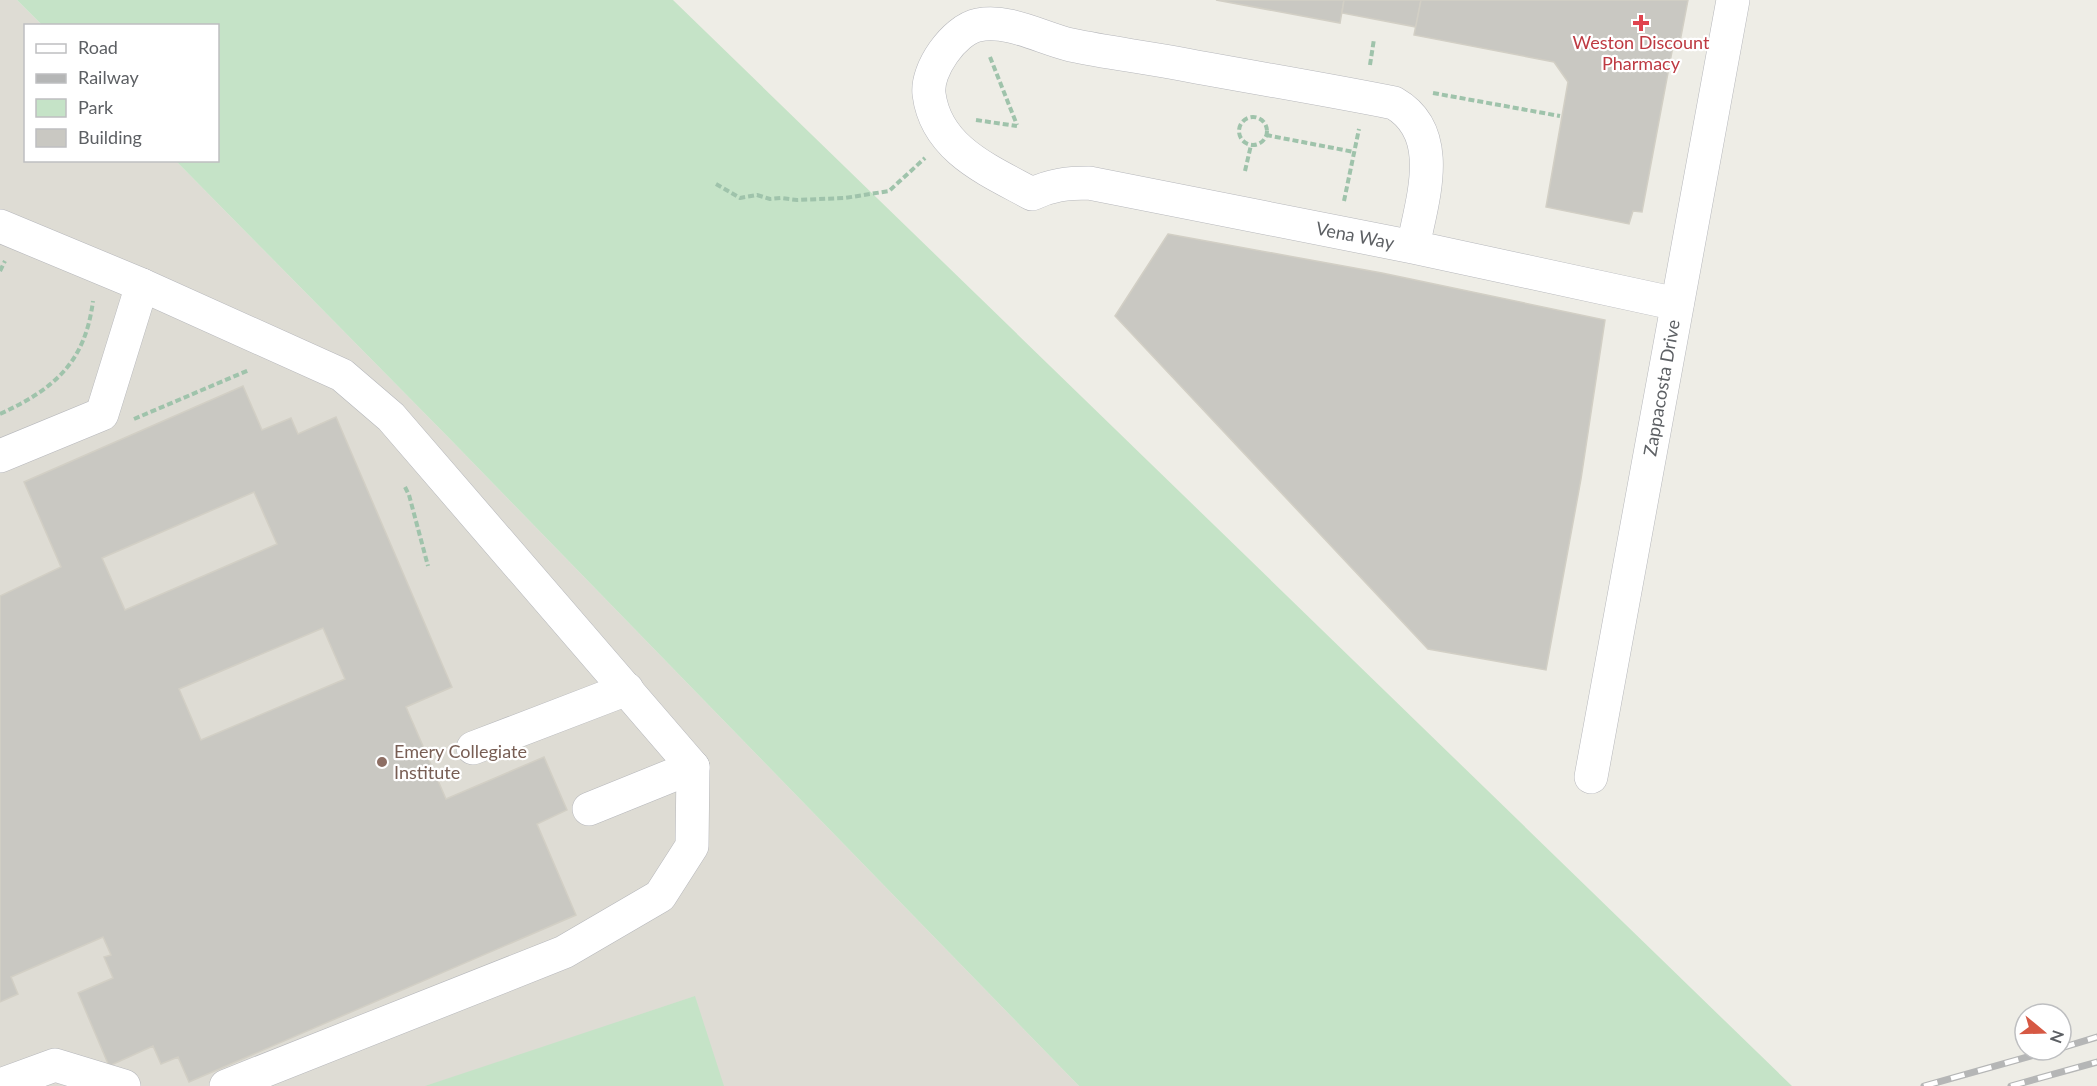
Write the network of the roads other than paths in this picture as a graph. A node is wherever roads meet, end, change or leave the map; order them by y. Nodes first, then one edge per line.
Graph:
1 (1733, 0) edge
2 (5, 241) edge
3 (1413, 248) junction
4 (142, 285) junction
5 (1677, 304) junction
6 (0, 456) edge
7 (627, 689) junction
8 (473, 748) dead end
9 (693, 767) junction
10 (1592, 777) dead end
11 (590, 809) dead end
12 (0, 1085) edge
13 (124, 1086) edge
14 (226, 1086) edge

1 - 5 street, Zappacosta Drive
2 - 4 street
3 - 3 street, Vena Way
3 - 5 street, Vena Way
4 - 6 street
4 - 7 street
5 - 10 street, Zappacosta Drive
7 - 8 street
7 - 9 street
9 - 11 street
9 - 14 street
12 - 13 street

